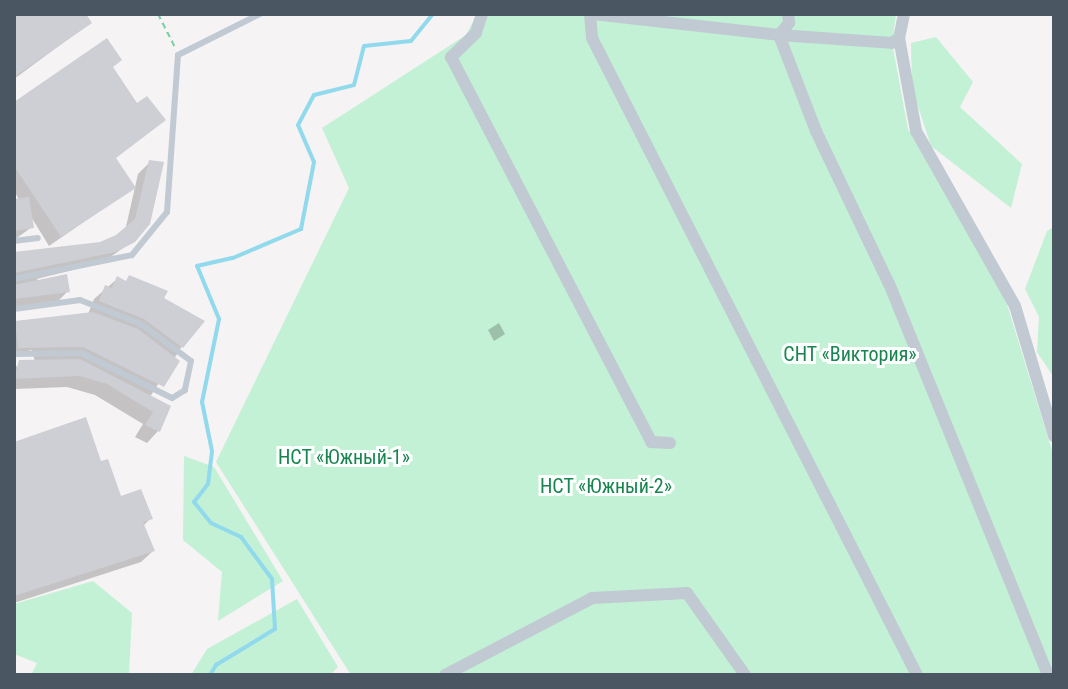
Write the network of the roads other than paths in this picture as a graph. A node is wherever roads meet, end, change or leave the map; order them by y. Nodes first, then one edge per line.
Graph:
1 (260, 14) edge
2 (482, 14) edge
3 (592, 14) edge
4 (788, 14) edge
5 (904, 14) edge
6 (779, 35) junction
7 (899, 38) junction
8 (38, 238) dead end
9 (14, 241) edge
10 (14, 279) edge
11 (14, 309) edge
12 (14, 354) edge
13 (1054, 436) edge
14 (670, 443) dead end
15 (445, 675) edge
16 (745, 675) edge
17 (917, 675) edge
18 (1048, 675) edge

1 - 10 lane
2 - 14 street
3 - 6 street
3 - 17 street
4 - 6 street
5 - 7 street
6 - 7 street
6 - 18 street
7 - 13 street
8 - 9 lane
11 - 12 lane
15 - 16 street

